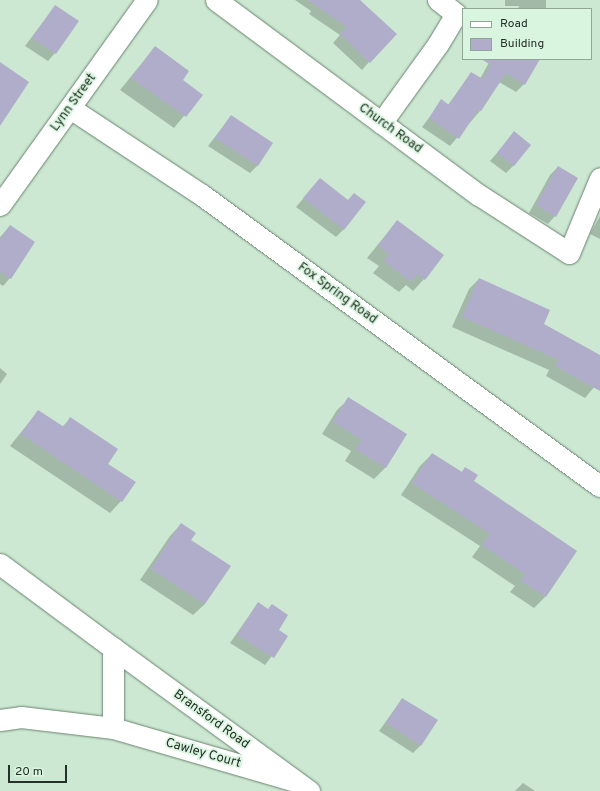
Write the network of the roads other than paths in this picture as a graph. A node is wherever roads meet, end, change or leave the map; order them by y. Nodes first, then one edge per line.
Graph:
1 (147, 0) edge
2 (216, 0) edge
3 (438, 0) edge
4 (70, 108) junction
5 (381, 123) junction
6 (600, 178) edge
7 (0, 205) edge
8 (600, 486) edge
9 (0, 564) edge
10 (113, 648) junction
11 (0, 720) edge
12 (113, 728) junction
13 (300, 786) edge

1 - 4 street, Lynn Street
2 - 5 street, Church Road
3 - 5 street
4 - 7 street, Lynn Street
4 - 8 street, Fox Spring Road
5 - 6 street, Church Road
9 - 10 street, Bransford Road
10 - 12 street
10 - 13 street, Bransford Road
11 - 12 street
12 - 13 street, Cawley Court

